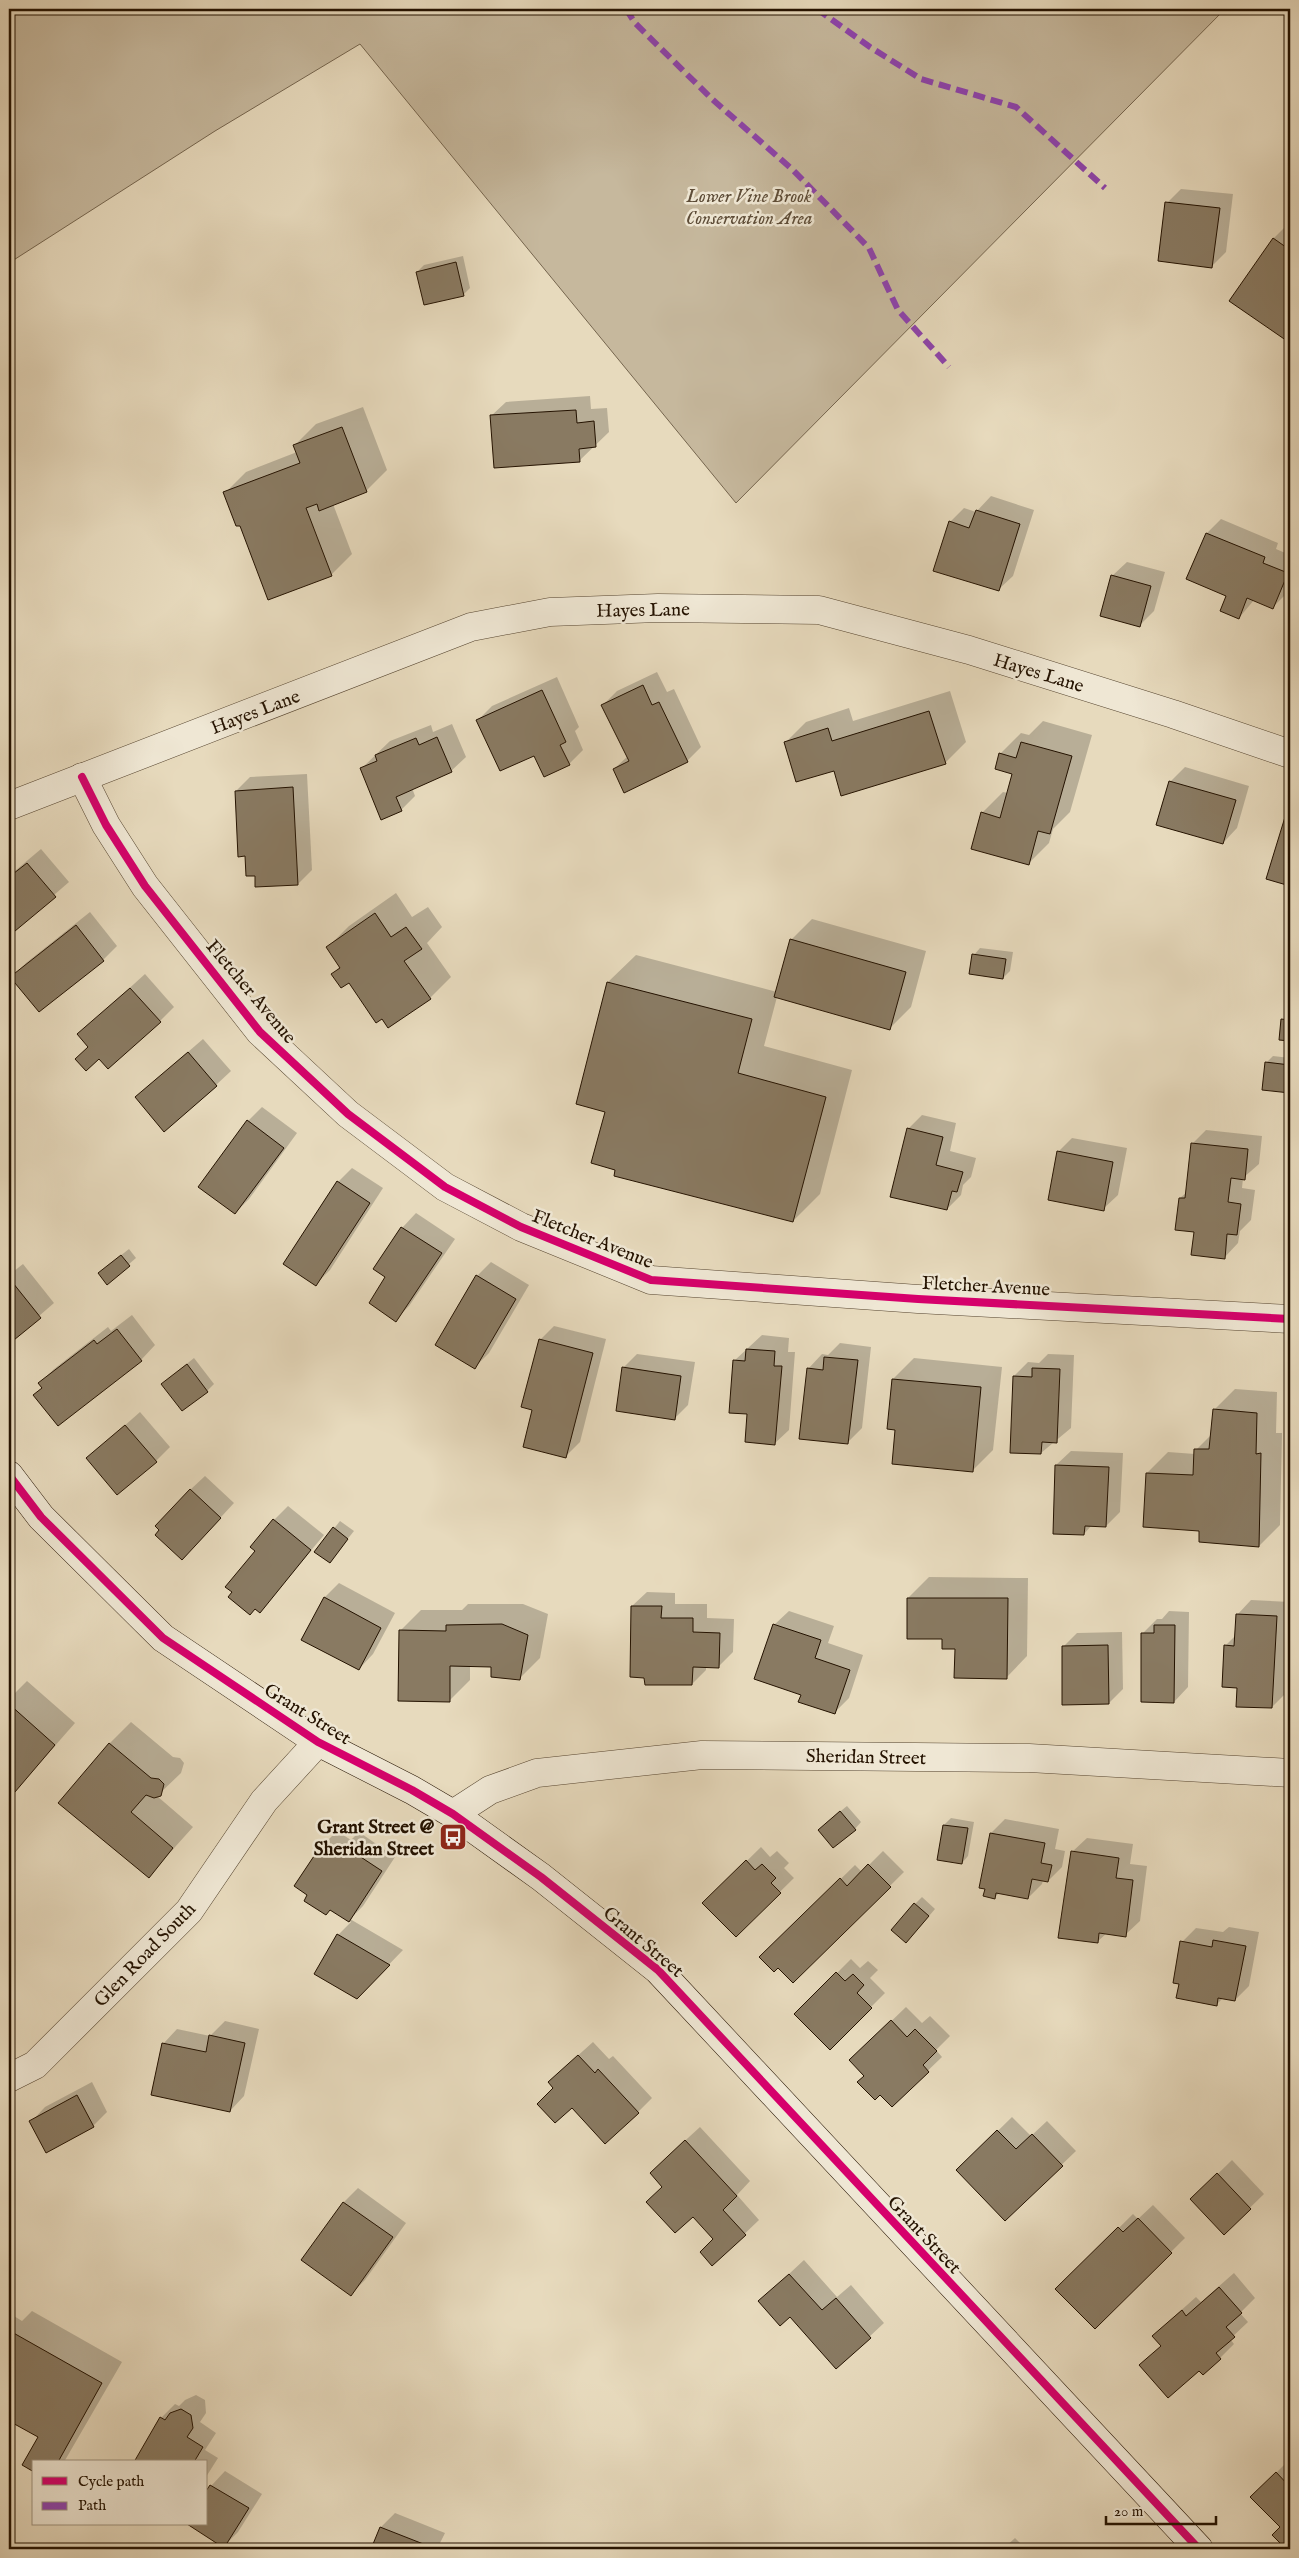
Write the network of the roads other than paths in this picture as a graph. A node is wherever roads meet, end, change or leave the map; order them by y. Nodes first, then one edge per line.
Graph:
1 (1290, 754) edge
2 (82, 777) junction
3 (9, 806) edge
4 (1290, 1319) edge
5 (9, 1475) edge
6 (318, 1742) junction
7 (1290, 1773) edge
8 (453, 1814) junction
9 (9, 2078) edge
10 (1200, 2549) edge

1 - 2 street, Hayes Lane
2 - 3 street, Hayes Lane
2 - 4 street, Fletcher Avenue
5 - 6 street, Grant Street
6 - 8 street, Grant Street
6 - 9 street, Glen Road South
7 - 8 street, Sheridan Street
8 - 10 street, Grant Street

